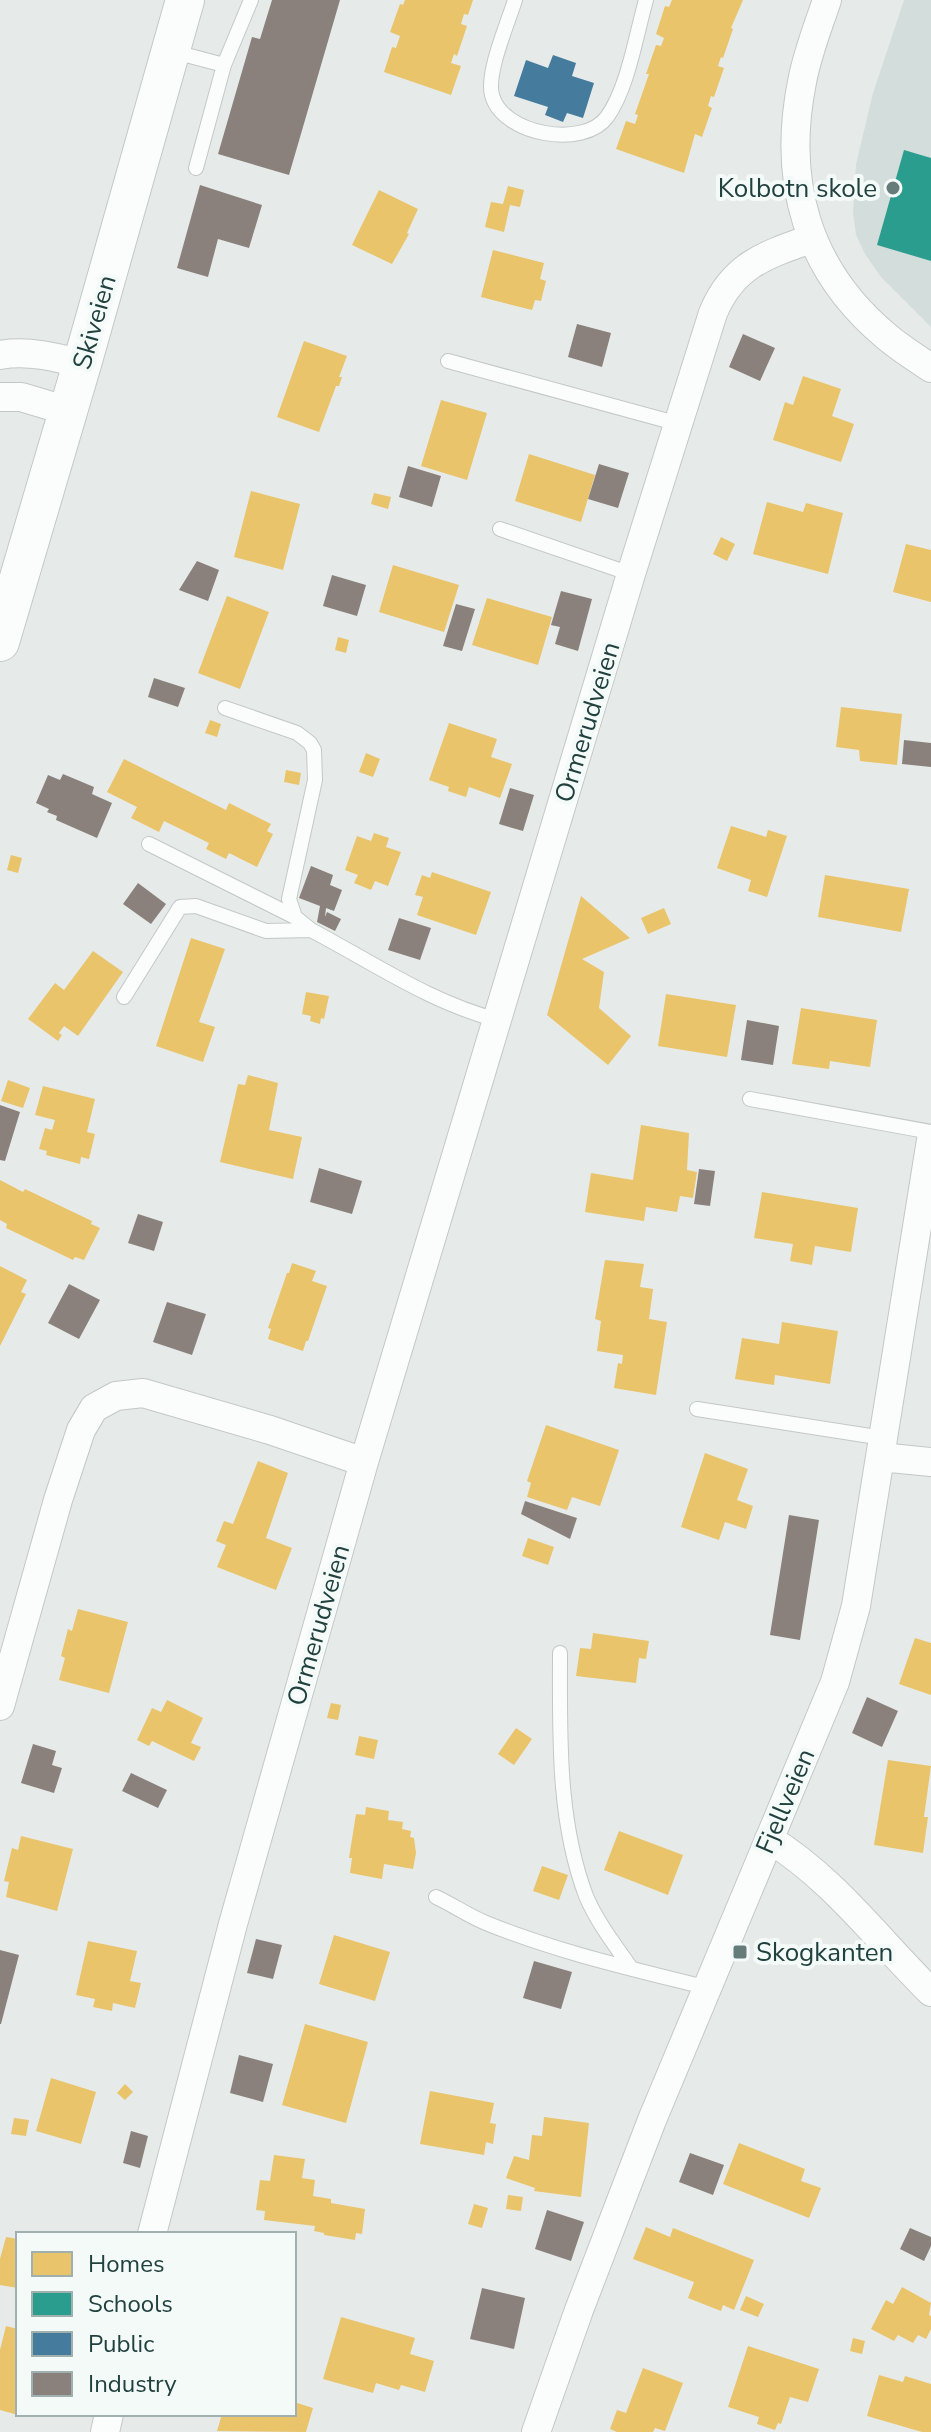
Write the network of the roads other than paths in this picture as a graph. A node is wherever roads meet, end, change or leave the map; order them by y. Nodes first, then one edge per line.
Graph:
1 (185, 0) edge
2 (251, 0) edge
3 (515, 0) edge
4 (646, 0) edge
5 (827, 0) edge
6 (171, 51) junction
7 (224, 65) junction
8 (196, 168) dead end
9 (811, 239) junction
10 (0, 355) edge
11 (448, 361) dead end
12 (82, 364) junction
13 (931, 368) edge
14 (0, 397) edge
15 (68, 411) junction
16 (679, 424) junction
17 (500, 529) dead end
18 (631, 574) junction
19 (0, 642) edge
20 (225, 708) dead end
21 (149, 844) dead end
22 (295, 917) junction
23 (311, 930) junction
24 (124, 997) dead end
25 (498, 1020) junction
26 (750, 1099) dead end
27 (931, 1132) edge
28 (931, 1140) edge
29 (697, 1409) dead end
30 (881, 1447) junction
31 (364, 1462) junction
32 (931, 1462) edge
33 (28, 1600) junction
34 (0, 1612) edge
35 (560, 1653) dead end
36 (0, 1706) edge
37 (769, 1839) junction
38 (436, 1897) dead end
39 (631, 1968) junction
40 (708, 1988) junction
41 (931, 1992) edge
42 (153, 2232) edge
43 (536, 2432) edge

1 - 6 main road, Skiveien
2 - 7 lane
3 - 4 lane
5 - 9 street
6 - 7 lane
6 - 12 main road, Skiveien
7 - 8 lane
9 - 13 street
9 - 16 street, Ormerudveien
10 - 12 street
11 - 16 lane
12 - 15 main road, Skiveien
14 - 15 street
15 - 19 main road, Skiveien
16 - 18 street, Ormerudveien
17 - 18 lane
18 - 25 street, Ormerudveien
20 - 22 lane
21 - 22 lane
22 - 23 lane
23 - 24 lane
23 - 25 lane
25 - 31 street, Ormerudveien
26 - 27 lane
28 - 30 street, Fjellveien
29 - 30 lane
30 - 32 street
30 - 37 street, Fjellveien
31 - 33 street
31 - 42 street, Ormerudveien
33 - 34 street
33 - 36 street
35 - 39 lane
37 - 40 street, Fjellveien
37 - 41 street
38 - 39 lane
39 - 40 lane
40 - 43 street, Fjellveien

